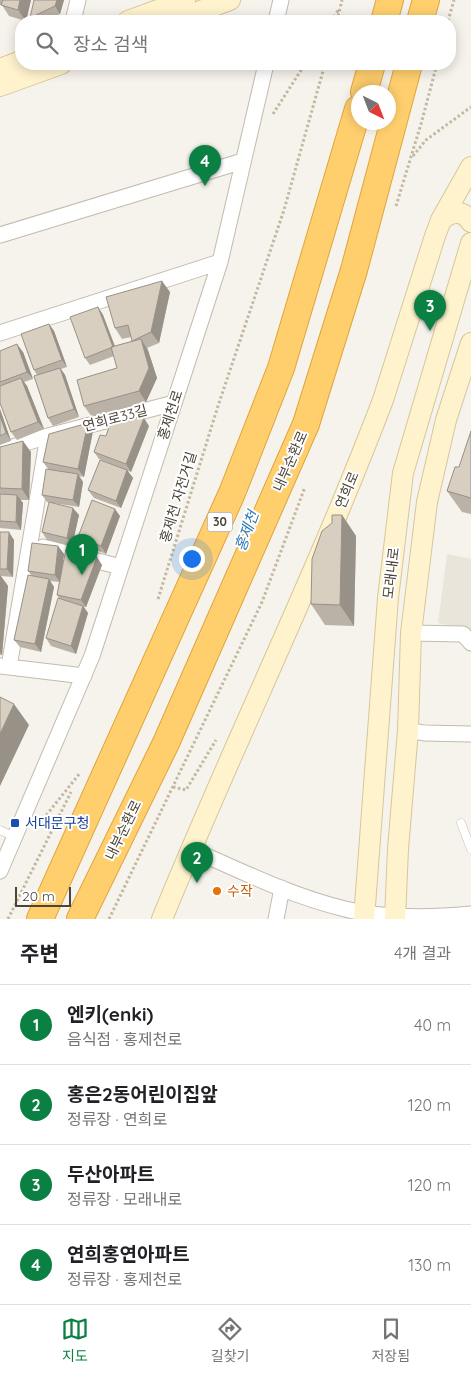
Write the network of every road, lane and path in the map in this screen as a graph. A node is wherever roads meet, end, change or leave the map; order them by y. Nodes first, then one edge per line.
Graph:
1 (78, 0) edge
2 (185, 0) edge
3 (230, 0) edge
4 (281, 0) edge
5 (342, 0) edge
6 (390, 0) edge
7 (426, 0) edge
8 (454, 0) edge
9 (341, 6) junction
10 (74, 15) edge
11 (144, 15) edge
12 (190, 15) edge
13 (277, 15) edge
14 (335, 15) edge
15 (339, 15) edge
16 (386, 15) edge
17 (422, 15) edge
18 (450, 15) edge
19 (15, 63) edge
20 (0, 69) edge
21 (45, 70) edge
22 (265, 70) edge
23 (323, 70) edge
24 (370, 70) edge
25 (407, 70) edge
26 (436, 70) edge
27 (366, 85) edge
28 (0, 86) edge
29 (471, 106) edge
30 (422, 124) dead end
31 (352, 130) edge
32 (411, 159) dead end
33 (243, 161) junction
34 (471, 167) edge
35 (441, 220) junction
36 (471, 222) edge
37 (0, 235) edge
38 (471, 243) edge
39 (220, 262) junction
40 (0, 333) edge
41 (471, 343) edge
42 (174, 403) junction
43 (48, 436) junction
44 (0, 451) edge
45 (30, 544) junction
46 (121, 567) junction
47 (156, 604) dead end
48 (411, 633) junction
49 (471, 643) edge
50 (4, 666) edge
51 (84, 676) junction
52 (408, 730) junction
53 (220, 734) dead end
54 (471, 734) edge
55 (173, 787) dead end
56 (461, 823) dead end
57 (0, 830) edge
58 (35, 830) dead end
59 (15, 837) junction
60 (191, 849) junction
61 (471, 849) edge
62 (0, 871) edge
63 (282, 888) junction
64 (471, 914) edge
65 (365, 916) edge
66 (454, 917) edge
67 (395, 918) edge
68 (8, 919) edge
69 (40, 919) edge
70 (80, 919) edge
71 (162, 919) edge
72 (276, 919) edge

1 - 10 street
2 - 11 main road
3 - 12 main road
4 - 13 street
5 - 9 path
6 - 16 highway
7 - 17 highway
8 - 18 path
9 - 14 path
9 - 15 path
19 - 20 main road
21 - 28 main road
22 - 33 street, 홍제천로
23 - 47 path, 홍제천 자전거길
24 - 27 highway
25 - 70 highway, 내부순환로
26 - 30 path
29 - 32 path
31 - 69 highway, 30
33 - 37 street
33 - 39 street, 홍제천로
34 - 35 main road, 연희로
35 - 36 main road
35 - 60 main road, 연희로
38 - 65 main road, 모래내로
39 - 40 street
39 - 42 street, 홍제천로
41 - 48 main road, 모래내로
42 - 43 street, 연희로33길
42 - 46 street, 홍제천로
43 - 44 street, 연희로33길
43 - 45 street
45 - 46 street
45 - 50 street
46 - 51 street, 홍제천로
48 - 49 street
48 - 52 main road, 모래내로
50 - 51 street
51 - 59 street, 홍제천로
52 - 54 street
52 - 67 main road, 모래내로
53 - 55 path
56 - 61 lane
57 - 59 lane
58 - 68 path
59 - 62 street, 홍제천로
60 - 63 street
60 - 71 main road, 연희로
63 - 65 street
63 - 72 street
64 - 66 street
65 - 67 street
66 - 67 street

